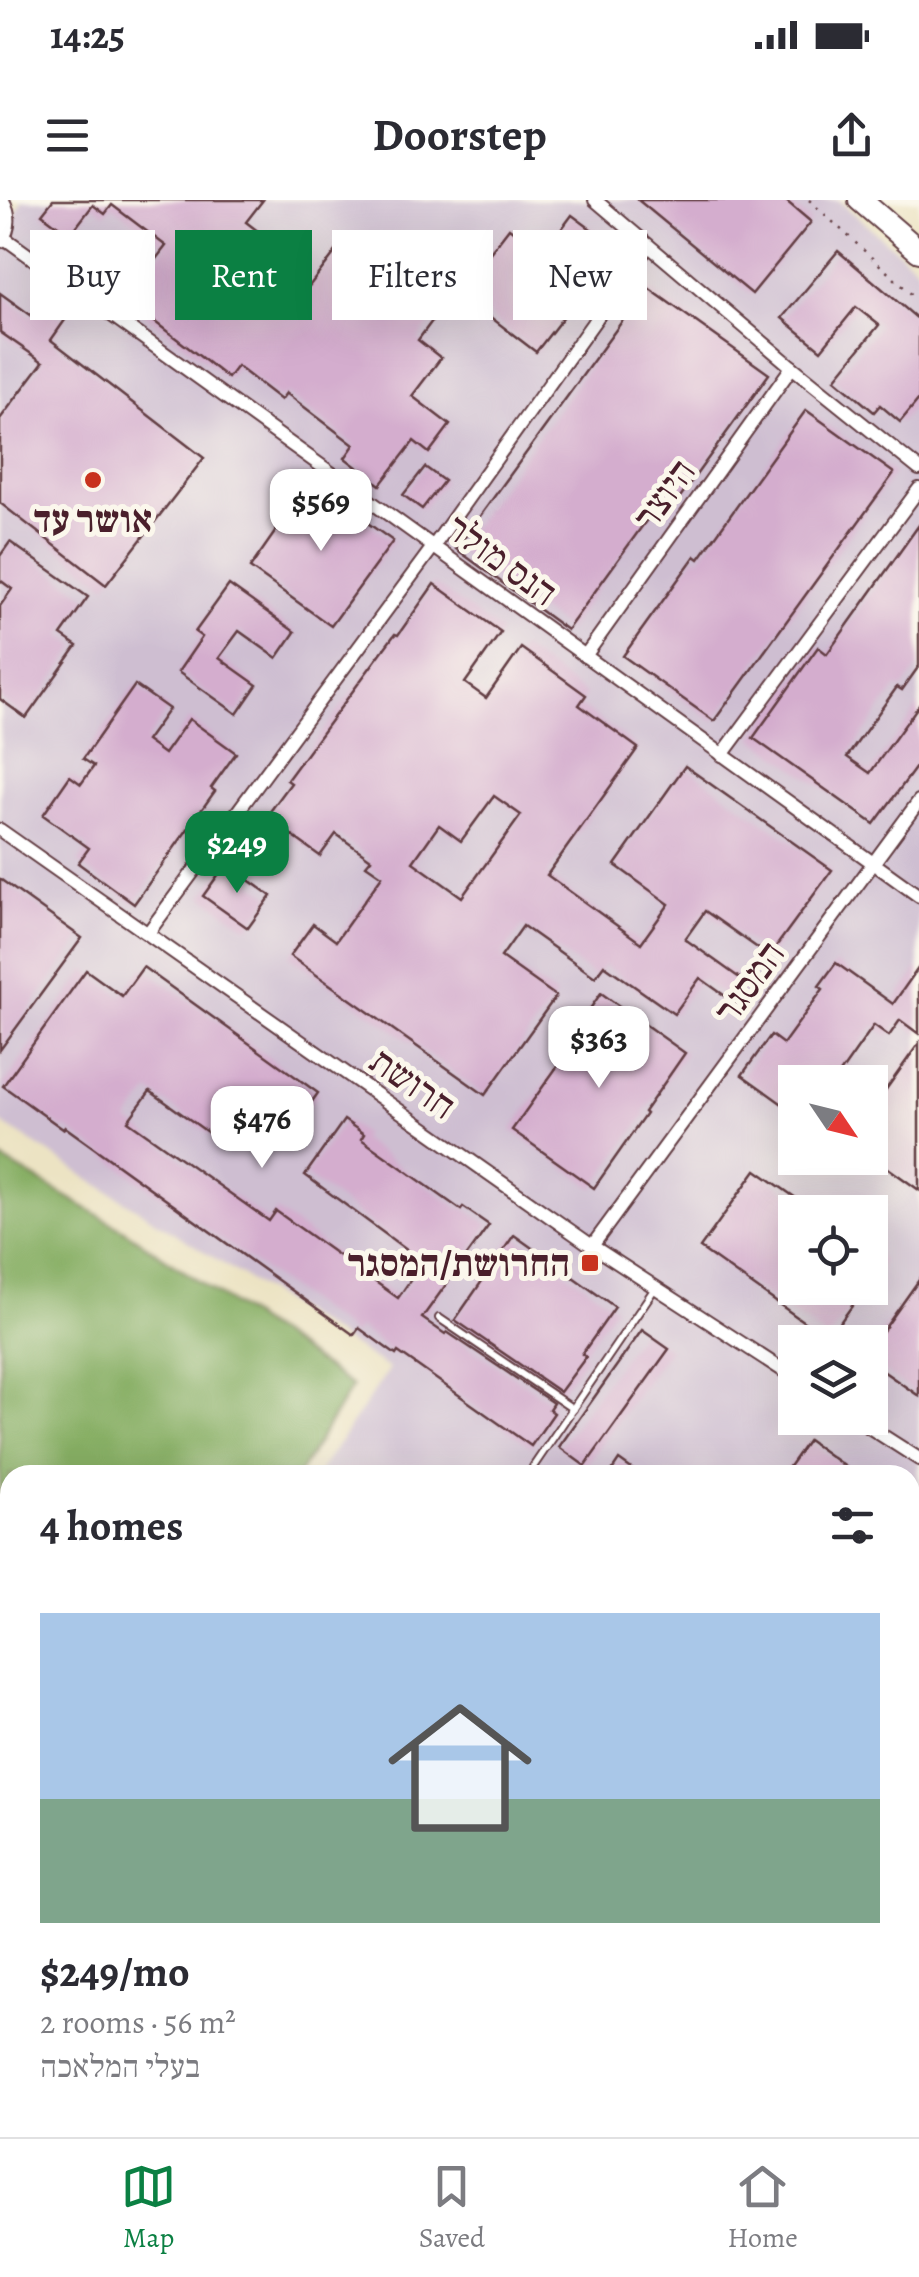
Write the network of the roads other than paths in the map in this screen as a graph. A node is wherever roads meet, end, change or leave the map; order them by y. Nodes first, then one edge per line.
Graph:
1 (595, 200) edge
2 (860, 200) edge
3 (6, 205) edge
4 (2, 238) edge
5 (648, 246) junction
6 (919, 251) edge
7 (792, 367) junction
8 (919, 470) edge
9 (919, 488) edge
10 (432, 547) junction
11 (584, 656) junction
12 (722, 755) junction
13 (919, 801) edge
14 (0, 830) edge
15 (874, 863) junction
16 (919, 896) edge
17 (148, 933) junction
18 (592, 1246) junction
19 (656, 1288) junction
20 (438, 1318) dead end
21 (778, 1367) edge
22 (573, 1409) junction
23 (881, 1435) edge
24 (919, 1460) edge
25 (534, 1465) edge

1 - 5 street
2 - 6 highway
3 - 4 street
4 - 10 street, הנס מולר
5 - 7 street
5 - 10 street
7 - 8 street
7 - 11 street, היוצר
9 - 12 street
10 - 11 street, הנס מולר
10 - 17 street
11 - 12 street, הנס מולר
12 - 15 street, הנס מולר
13 - 15 street, המסגר
14 - 17 street, חרושת
15 - 16 street, הנס מולר
15 - 18 street, המסגר
17 - 18 street, חרושת
18 - 19 street, חרושת
19 - 21 street, חרושת
19 - 22 lane
20 - 22 lane
22 - 25 lane
23 - 24 street

